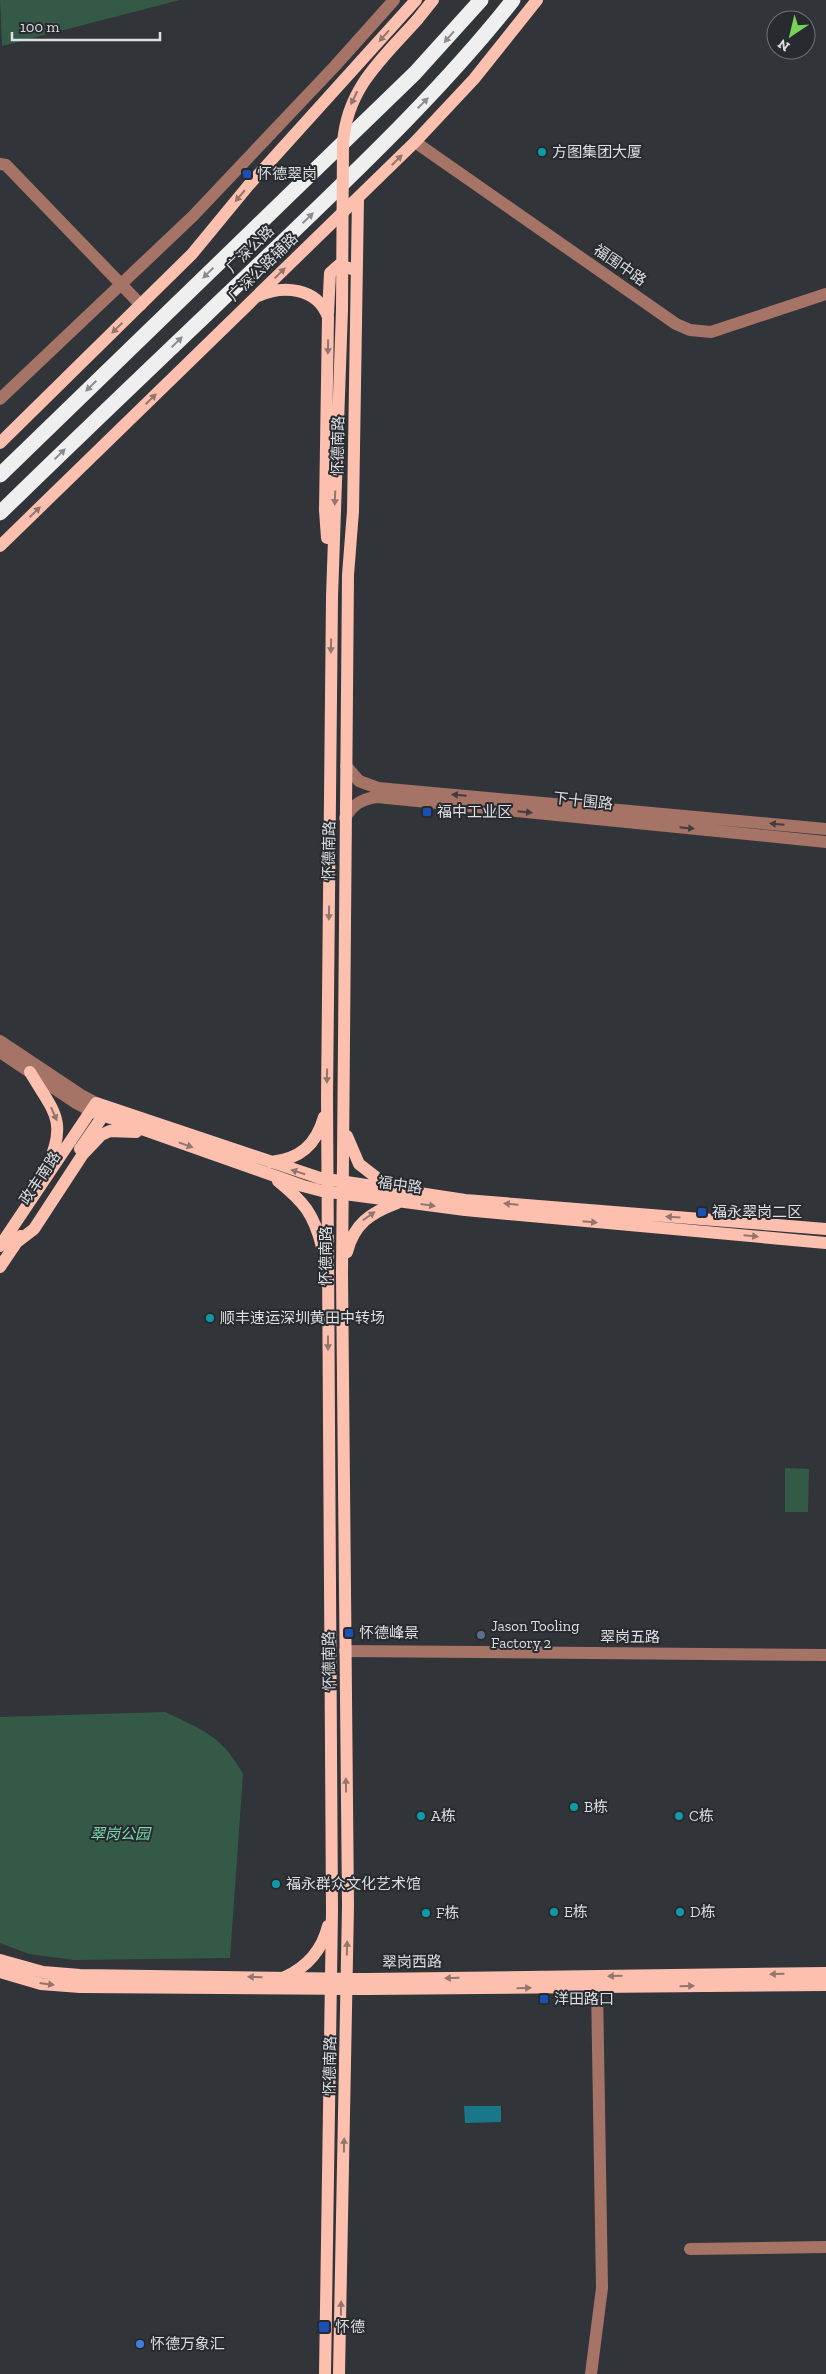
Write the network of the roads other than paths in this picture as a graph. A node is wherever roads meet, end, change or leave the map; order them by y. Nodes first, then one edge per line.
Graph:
1 (394, 0) edge
2 (416, 0) edge
3 (433, 0) edge
4 (481, 0) edge
5 (513, 0) edge
6 (537, 0) edge
7 (415, 142) junction
8 (0, 164) edge
9 (358, 198) junction
10 (356, 283) junction
11 (120, 284) junction
12 (826, 294) edge
13 (253, 298) junction
14 (141, 305) junction
15 (328, 317) junction
16 (0, 399) edge
17 (0, 443) edge
18 (0, 475) edge
19 (0, 513) edge
20 (0, 546) edge
21 (332, 597) junction
22 (346, 766) junction
23 (346, 818) junction
24 (826, 829) edge
25 (826, 842) edge
26 (0, 1041) edge
27 (0, 1052) edge
28 (30, 1072) junction
29 (327, 1098) junction
30 (100, 1109) junction
31 (342, 1112) junction
32 (158, 1135) junction
33 (269, 1168) junction
34 (327, 1186) junction
35 (342, 1188) junction
36 (392, 1189) junction
37 (32, 1198) junction
38 (399, 1202) junction
39 (826, 1229) edge
40 (17, 1242) junction
41 (826, 1243) edge
42 (0, 1246) edge
43 (0, 1267) edge
44 (327, 1269) junction
45 (342, 1274) junction
46 (345, 1651) junction
47 (826, 1654) edge
48 (332, 1911) junction
49 (0, 1960) edge
50 (0, 1972) edge
51 (826, 1973) edge
52 (283, 1978) junction
53 (331, 1984) junction
54 (347, 1984) junction
55 (826, 1985) edge
56 (597, 1987) junction
57 (826, 2248) edge
58 (690, 2249) dead end
59 (325, 2374) edge
60 (339, 2374) edge
61 (591, 2374) edge

1 - 11 street
2 -> 14 main road
3 -> 21 main road, 怀德南路, bridge
4 -> 18 highway, 广深公路
19 -> 5 highway, 广深公路
6 - 7 main road, 广深公路辅路
9 -> 7 main road, 广深公路辅路
7 - 12 street, 福围中路
8 - 11 street
9 - 10 main road, 怀德南路
13 -> 9 main road, 广深公路辅路
10 - 15 main road, 怀德南路
10 - 22 main road, 怀德南路
11 - 14 street
11 - 16 street
13 - 15 main road
20 -> 13 main road, 广深公路辅路
14 -> 17 main road
15 -> 21 main road, 怀德南路
21 -> 29 main road, 怀德南路
22 - 23 main road, 怀德南路
24 -> 22 street, 下十围路
23 -> 25 street, 下十围路
23 - 31 main road, 怀德南路
26 - 30 street, 福中路
27 - 28 street, 福中路
28 - 30 street, 福中路
28 -> 37 main road
29 - 33 main road
29 - 34 main road, 怀德南路
30 - 32 main road, 福中路
30 - 33 main road, 福中路
30 - 37 main road, 政丰南路
30 - 40 main road, 政丰南路
31 - 35 main road, 怀德南路
31 - 36 main road
32 -> 33 main road, 福中路
32 - 40 main road
33 - 34 main road, 福中路
33 - 44 main road
34 - 35 main road, 福中路
34 - 44 main road, 怀德南路
35 - 36 main road, 福中路
35 - 38 main road, 福中路
35 - 45 main road, 怀德南路
39 -> 36 main road, 福中路
37 - 42 main road, 政丰南路
38 -> 41 main road, 福中路
45 -> 38 main road
40 - 43 main road, 政丰南路
44 -> 48 main road, 怀德南路
45 - 46 main road, 怀德南路
46 - 47 street, 翠岗五路
54 -> 46 main road, 怀德南路
48 - 52 main road
48 - 53 main road, 怀德南路
52 -> 49 main road, 翠岗西路
50 -> 53 main road, 翠岗西路
51 -> 54 main road, 翠岗西路
52 - 53 main road, 翠岗西路
53 - 54 main road, 翠岗西路
53 - 59 main road, 怀德南路
54 -> 56 main road, 翠岗西路
60 -> 54 main road, 怀德南路
56 -> 55 main road, 翠岗西路
56 - 61 street
57 - 58 street

